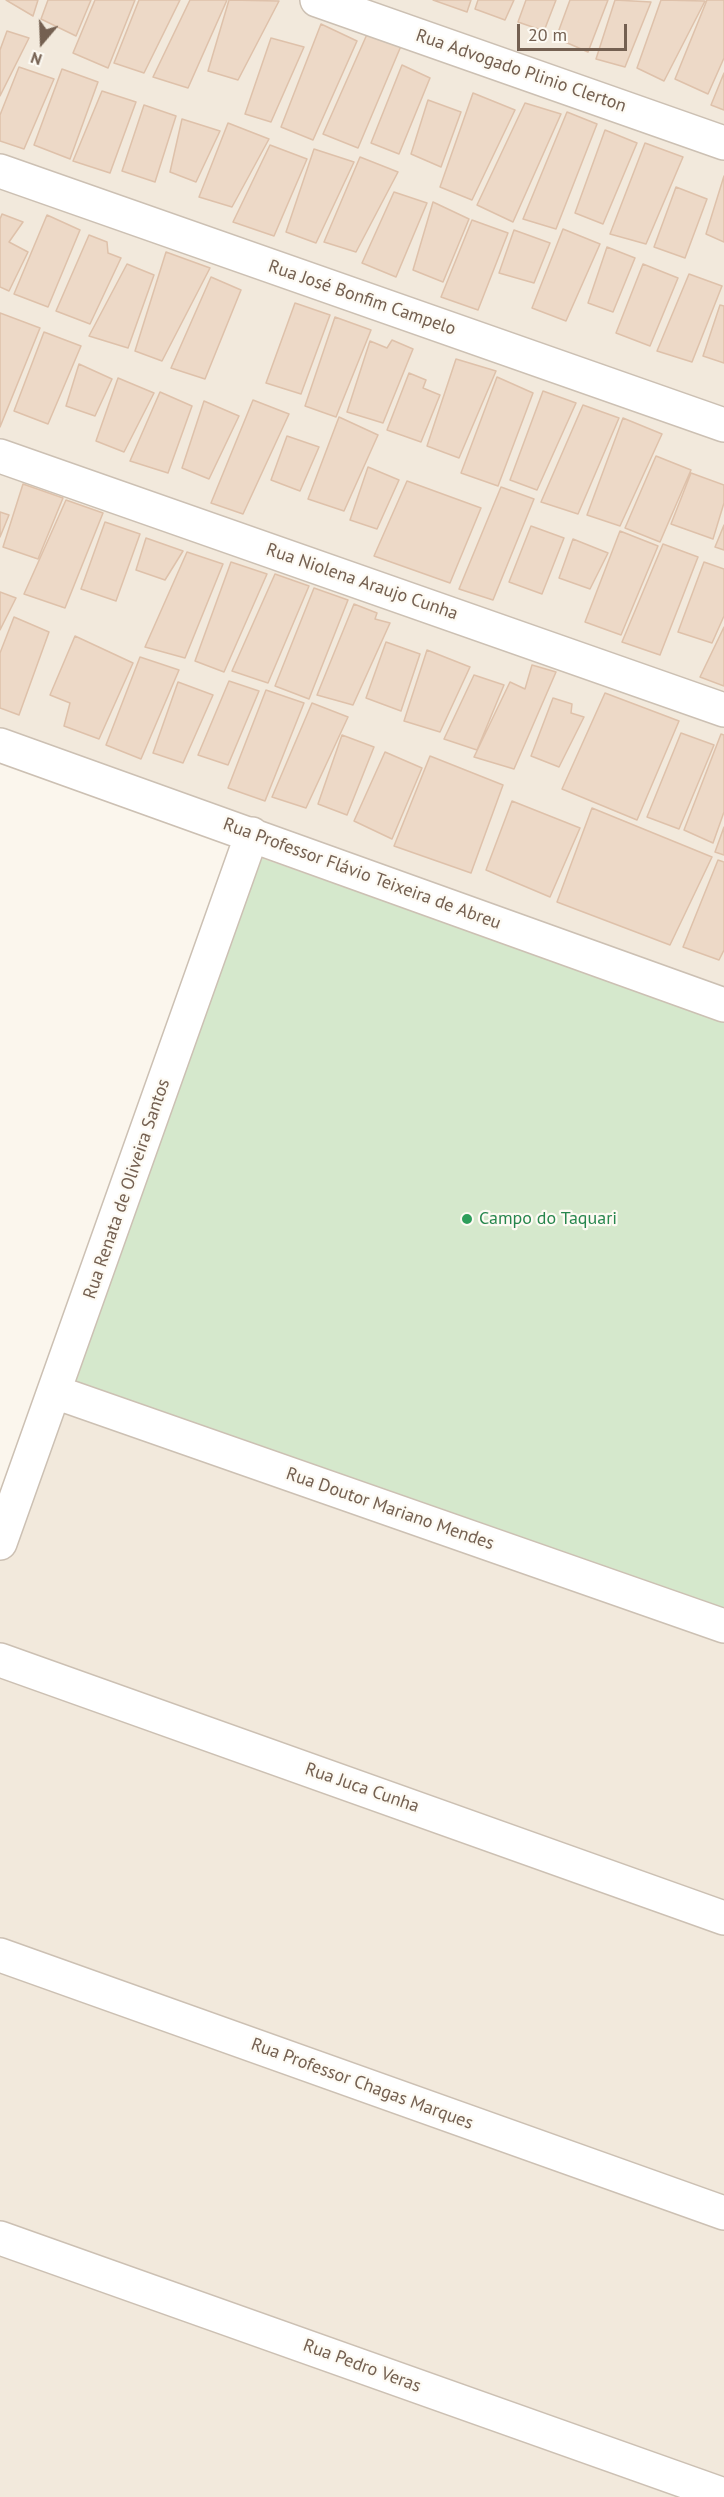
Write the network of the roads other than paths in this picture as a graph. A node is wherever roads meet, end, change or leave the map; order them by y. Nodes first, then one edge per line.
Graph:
1 (317, 0) edge
2 (724, 143) edge
3 (0, 171) edge
4 (724, 425) edge
5 (0, 456) edge
6 (724, 710) edge
7 (0, 745) edge
8 (252, 834) junction
9 (724, 1003) edge
10 (55, 1392) junction
11 (0, 1543) edge
12 (724, 1626) edge
13 (0, 1660) edge
14 (724, 1918) edge
15 (0, 1955) edge
16 (724, 2213) edge
17 (0, 2238) edge
18 (724, 2495) edge

1 - 2 street, Rua Advogado Plinio Clerton
3 - 4 street, Rua José Bonfim Campelo
5 - 6 street, Rua Niolena Araujo Cunha
7 - 8 street, Rua Professor Flávio Teixeira de Abreu
8 - 9 street, Rua Professor Flávio Teixeira de Abreu
8 - 10 street, Rua Renata de Oliveira Santos
10 - 11 street, Rua Renata de Oliveira Santos
10 - 12 street, Rua Doutor Mariano Mendes
13 - 14 street, Rua Juca Cunha
15 - 16 street, Rua Professor Chagas Marques
17 - 18 street, Rua Pedro Veras

